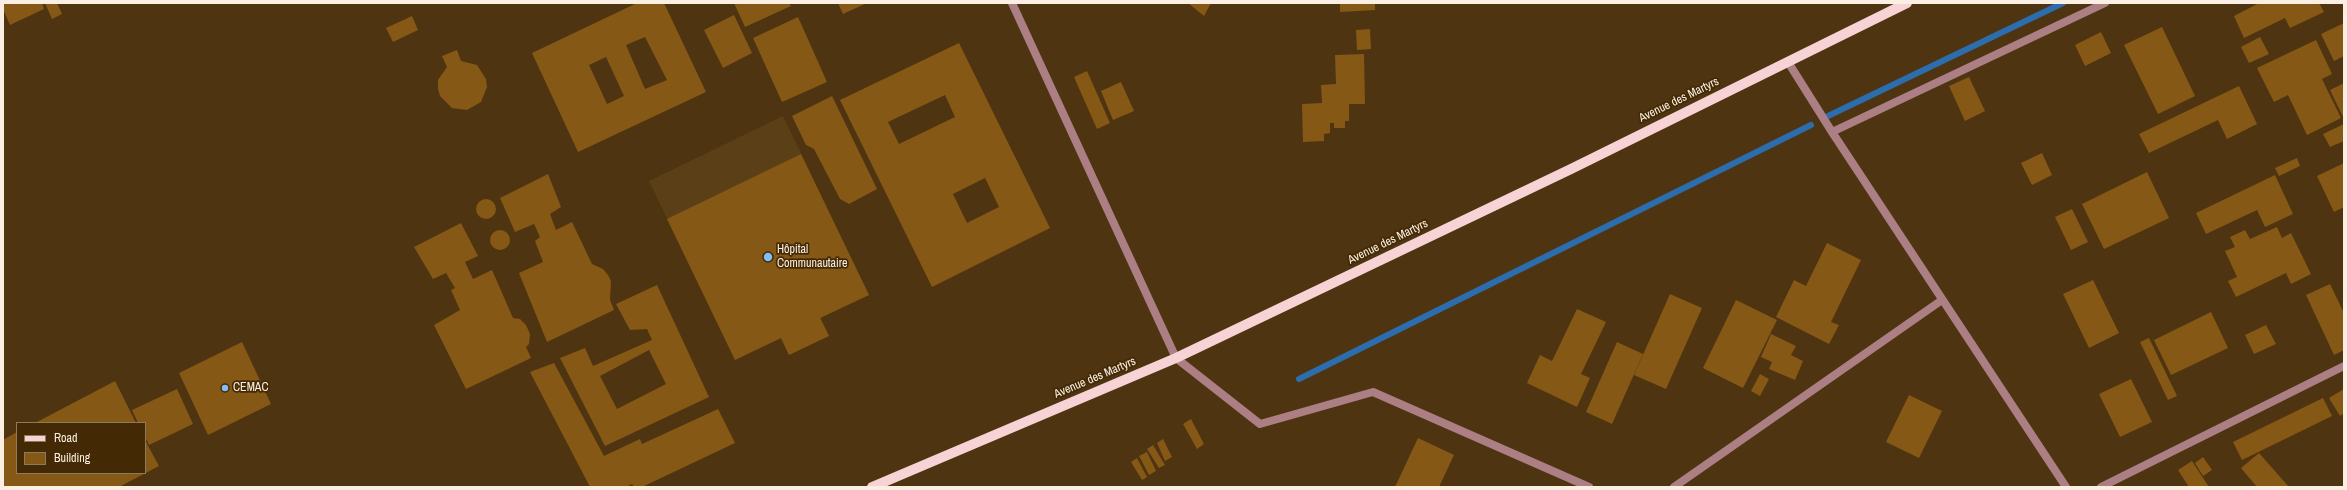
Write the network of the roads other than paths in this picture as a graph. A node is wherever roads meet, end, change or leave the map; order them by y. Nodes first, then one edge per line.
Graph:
1 (1012, 3) edge
2 (1906, 3) edge
3 (2105, 3) edge
4 (1788, 62) junction
5 (1832, 132) junction
6 (1942, 300) junction
7 (1176, 358) junction
8 (2344, 366) edge
9 (872, 487) edge
10 (1589, 487) edge
11 (1674, 487) edge
12 (2066, 487) edge
13 (2101, 487) edge

1 - 7 street
2 - 4 main road, Avenue des Martyrs
3 - 5 street
4 - 5 street
4 - 7 main road, Avenue des Martyrs
5 - 6 street
6 - 11 street
6 - 12 street
7 - 9 main road, Avenue des Martyrs
7 - 10 street
8 - 13 street

